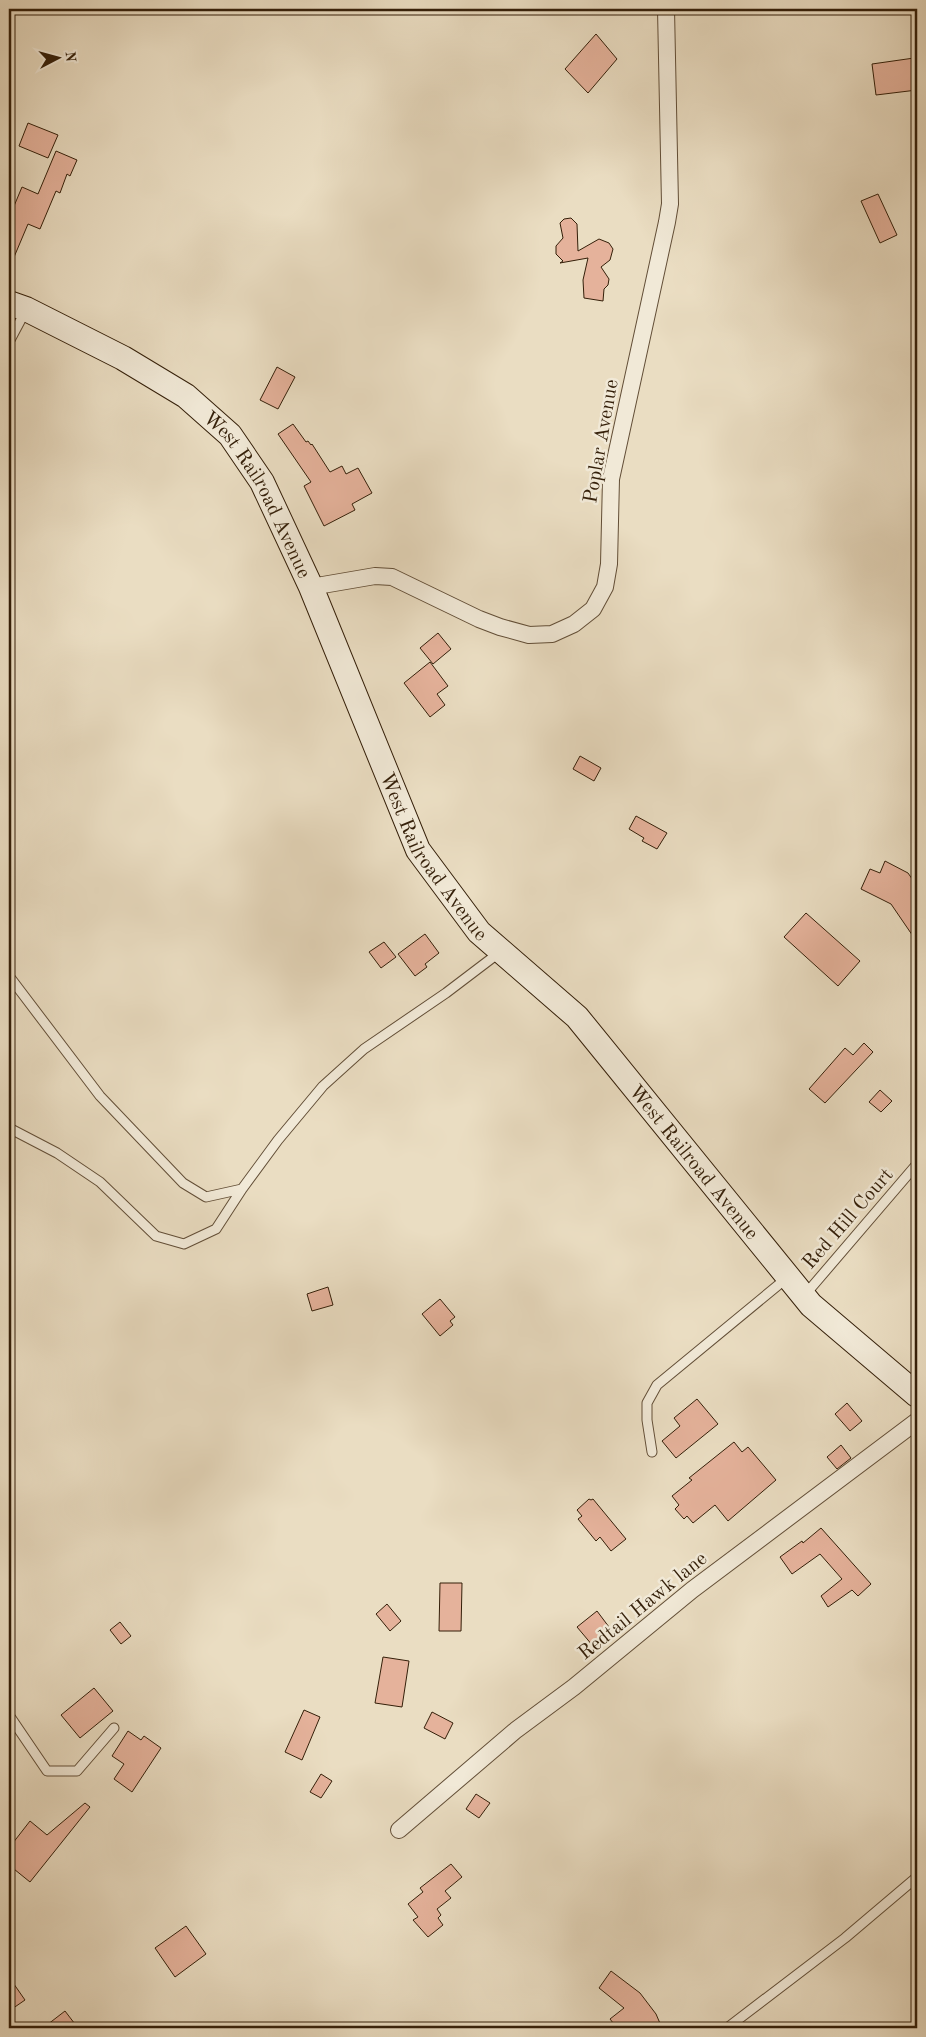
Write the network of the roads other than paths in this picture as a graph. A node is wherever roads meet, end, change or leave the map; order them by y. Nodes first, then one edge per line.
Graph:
1 (666, 9) edge
2 (18, 306) edge
3 (9, 342) edge
4 (310, 587) junction
5 (500, 952) junction
6 (9, 976) edge
7 (9, 1128) edge
8 (917, 1164) edge
9 (242, 1189) junction
10 (788, 1277) junction
11 (804, 1296) junction
12 (917, 1395) edge
13 (917, 1421) edge
14 (652, 1452) dead end
15 (9, 1715) edge
16 (114, 1728) dead end
17 (399, 1830) dead end
18 (917, 1878) edge
19 (727, 2028) edge

1 - 4 street, Poplar Avenue
2 - 3 lane
2 - 4 main road, West Railroad Avenue
4 - 5 main road, West Railroad Avenue
5 - 9 lane
5 - 10 main road, West Railroad Avenue
6 - 9 lane
7 - 9 lane
8 - 11 lane, Red Hill Court
10 - 11 main road, West Railroad Avenue
10 - 14 lane
11 - 12 main road, West Railroad Avenue
13 - 17 street, Redtail Hawk lane
15 - 16 lane
18 - 19 lane

